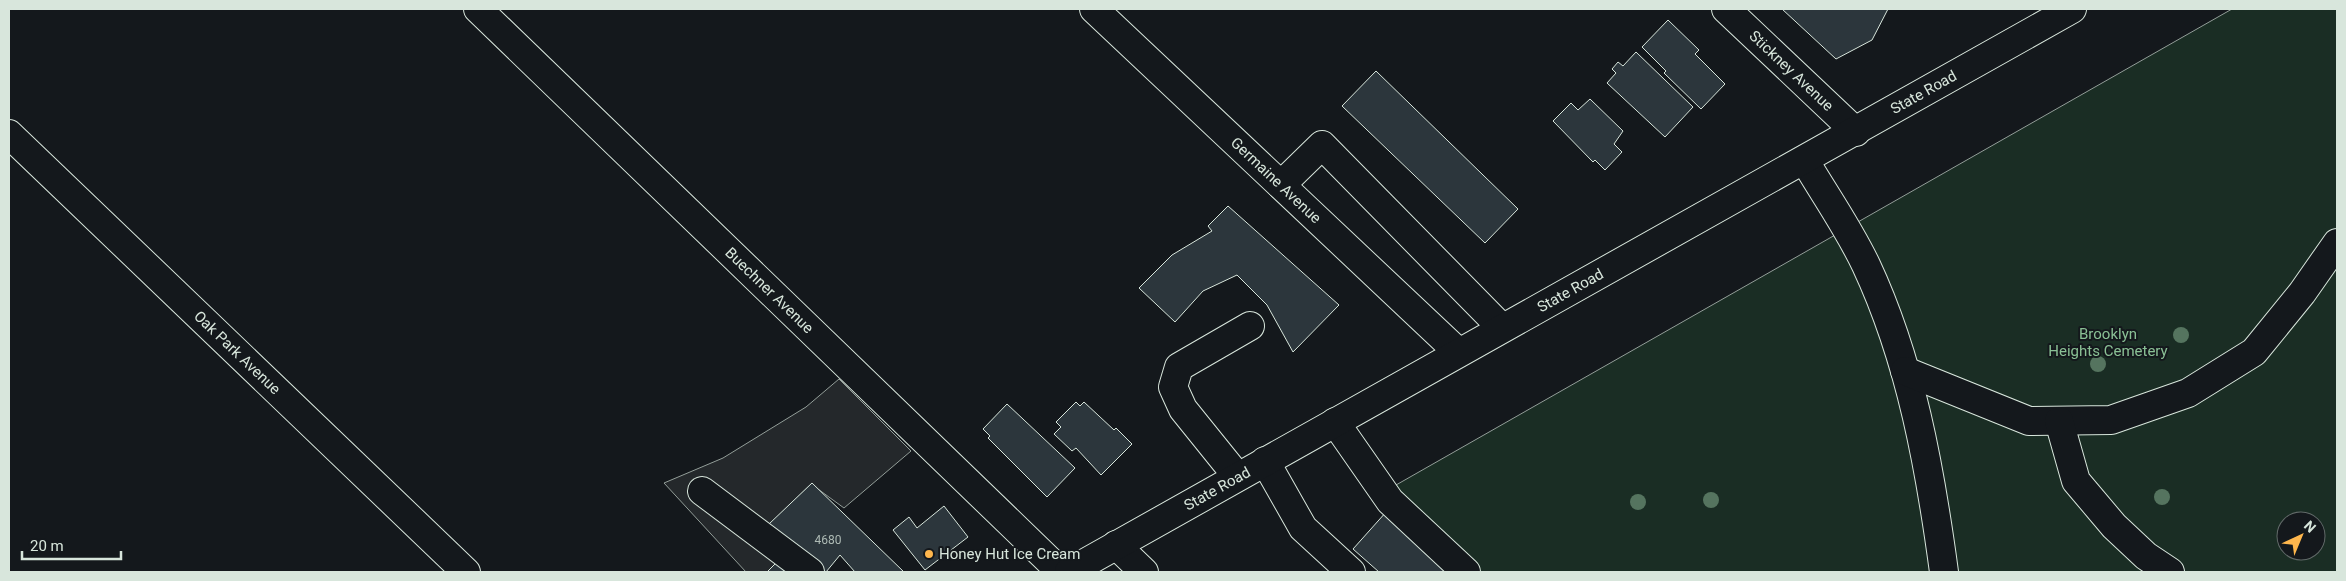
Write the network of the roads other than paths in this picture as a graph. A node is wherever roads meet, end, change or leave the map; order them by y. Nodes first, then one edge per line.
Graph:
1 (478, 9) edge
2 (1094, 9) edge
3 (1726, 9) edge
4 (2072, 9) edge
5 (1856, 132) junction
6 (9, 134) edge
7 (1805, 161) junction
8 (1281, 185) junction
9 (2337, 243) edge
10 (1250, 326) dead end
11 (1502, 328) junction
12 (1458, 352) junction
13 (1904, 371) junction
14 (2060, 420) junction
15 (1335, 422) junction
16 (1265, 461) junction
17 (1237, 476) junction
18 (702, 491) dead end
19 (1116, 545) junction
20 (2138, 564) edge
21 (466, 572) edge
22 (810, 572) edge
23 (1061, 572) edge
24 (1069, 572) edge
25 (1144, 572) edge
26 (1351, 572) edge
27 (1466, 572) edge
28 (1944, 572) edge
29 (2170, 572) edge

1 - 23 street, Buechner Avenue
2 - 8 street, Germaine Avenue
3 - 5 street, Stickney Avenue
4 - 5 street, State Road
5 - 7 street, State Road
6 - 21 street, Oak Park Avenue
7 - 11 street, State Road
7 - 13 street
8 - 11 street
8 - 12 street, Germaine Avenue
9 - 14 street
10 - 17 street
11 - 12 street, State Road
12 - 15 street, State Road
13 - 14 street
13 - 28 street
14 - 20 street
15 - 16 street, State Road
15 - 27 street
16 - 17 street, State Road
16 - 26 street
17 - 19 street, State Road
18 - 22 street
19 - 24 street, State Road
19 - 25 street
20 - 29 street

